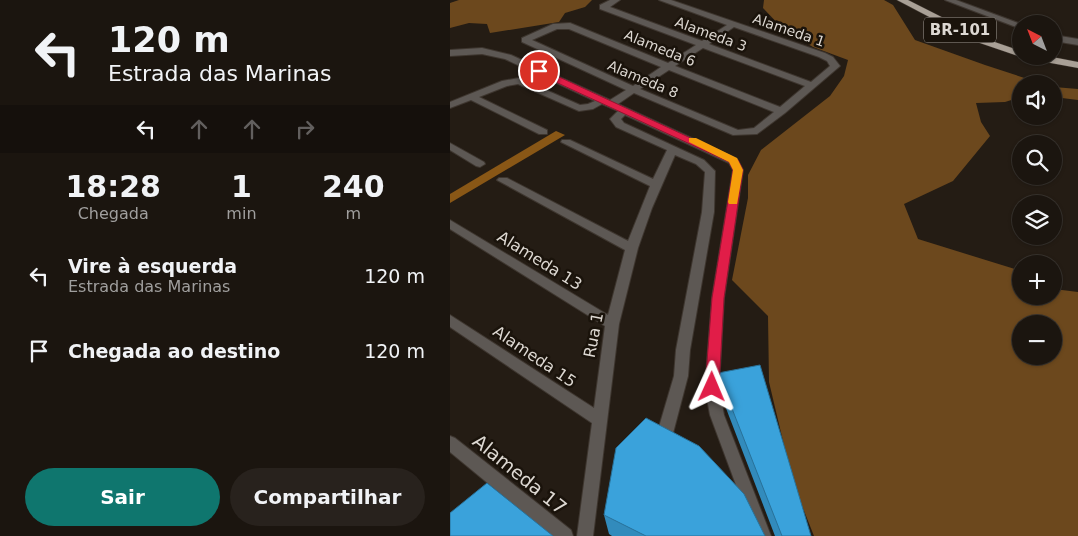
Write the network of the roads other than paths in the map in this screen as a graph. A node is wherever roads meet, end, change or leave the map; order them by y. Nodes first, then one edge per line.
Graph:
1 (616, 0) edge
2 (663, 0) edge
3 (901, 0) edge
4 (949, 0) edge
5 (1012, 24) edge
6 (732, 25) junction
7 (527, 38) joint
8 (1062, 39) edge
9 (1078, 42) edge
10 (700, 45) junction
11 (1012, 51) edge
12 (450, 53) edge
13 (1062, 62) edge
14 (1078, 65) edge
15 (667, 66) junction
16 (811, 85) junction
17 (632, 89) junction
18 (472, 97) junction
19 (607, 102) junction
20 (450, 105) edge
21 (625, 110) junction
22 (782, 111) junction
23 (757, 131) joint
24 (543, 132) dead end
25 (566, 142) dead end
26 (450, 146) edge
27 (672, 150) junction
28 (480, 164) dead end
29 (503, 180) dead end
30 (656, 185) junction
31 (450, 224) edge
32 (632, 248) junction
33 (450, 320) edge
34 (612, 324) junction
35 (601, 421) junction
36 (664, 437) edge
37 (450, 443) edge
38 (565, 536) edge
39 (585, 536) edge
40 (763, 536) edge

1 - 10 street, Alameda 3
2 - 6 street, Alameda 1
3 - 11 highway, BR-101
4 - 5 street
6 - 10 street
6 - 16 street, Alameda 1
7 - 15 street, Alameda 6
7 - 17 street, Alameda 8
8 - 9 street
10 - 15 street
10 - 16 street, Alameda 3
12 - 19 street
13 - 14 highway
15 - 17 street
15 - 22 street, Alameda 6
16 - 22 street, Alameda 1
17 - 19 street
17 - 23 street, Alameda 8
18 - 19 street
18 - 20 street
18 - 24 street
19 - 21 street
21 - 27 street
21 - 40 street
22 - 23 street, Alameda 1
25 - 30 street
26 - 28 street
27 - 30 street, Rua 1
27 - 36 street
29 - 32 street
30 - 32 street, Rua 1
31 - 34 street, Alameda 13
32 - 34 street, Rua 1
33 - 35 street, Alameda 15
34 - 35 street, Rua 1
35 - 39 street, Rua 1
37 - 38 street, Alameda 17

